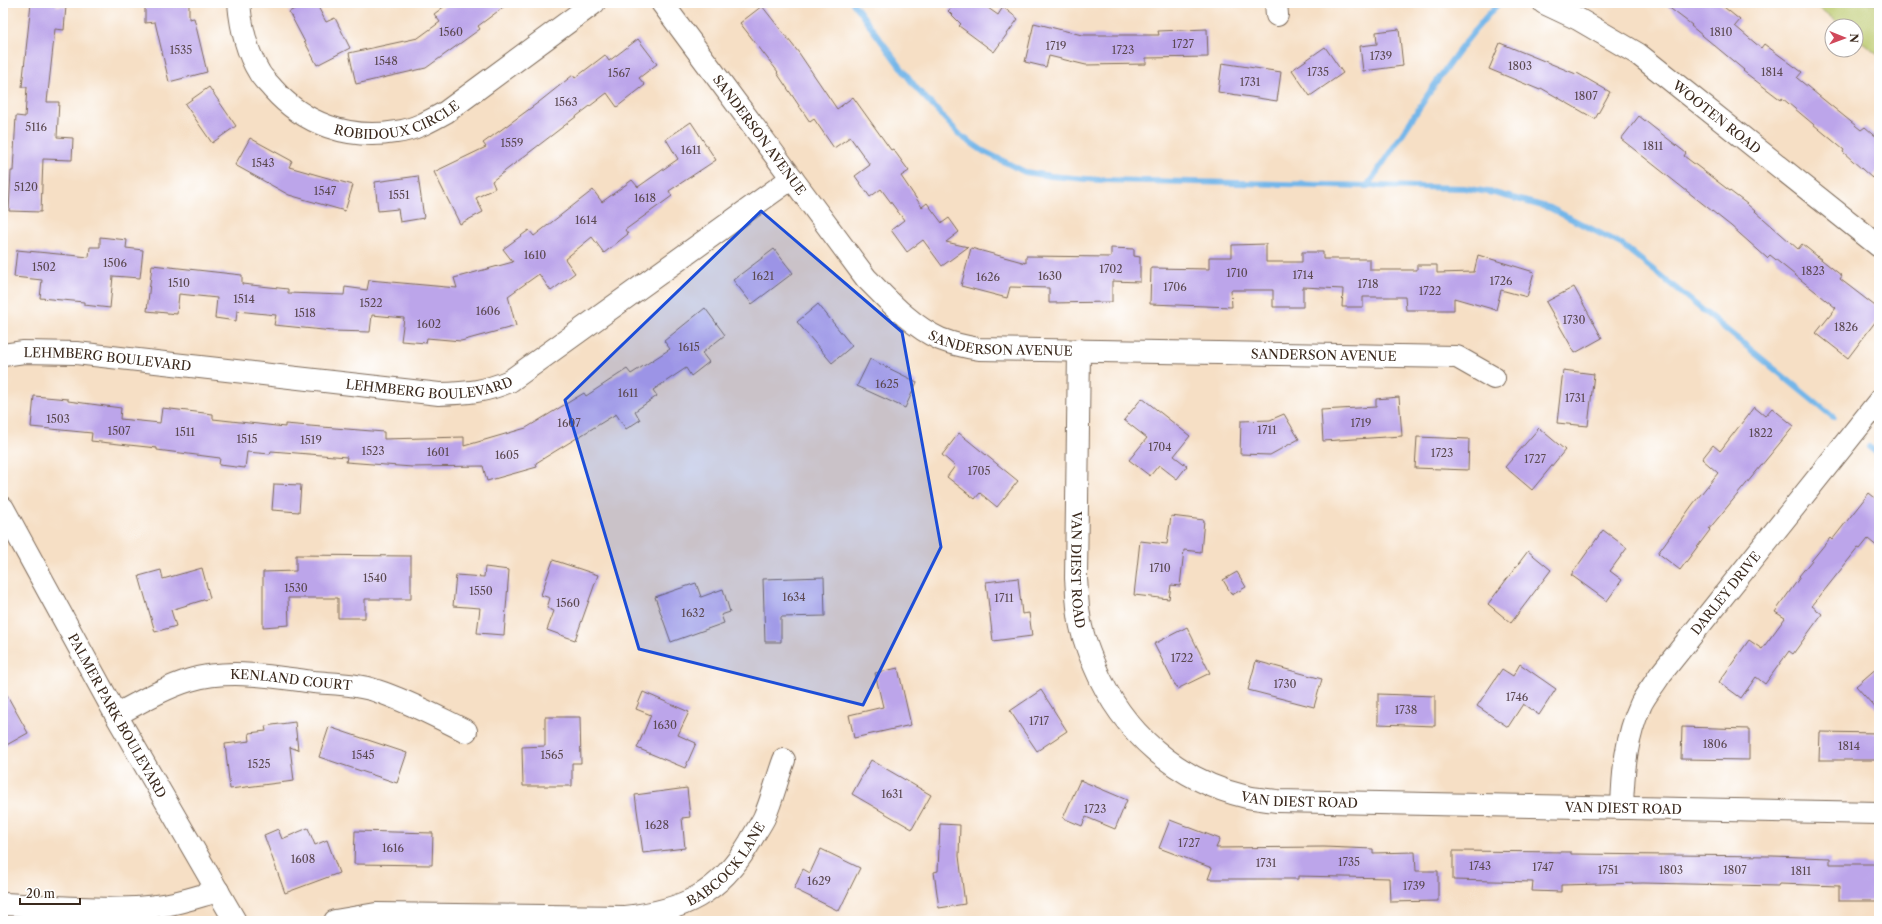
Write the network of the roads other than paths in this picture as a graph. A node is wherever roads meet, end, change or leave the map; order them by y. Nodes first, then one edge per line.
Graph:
1 (239, 3) edge
2 (594, 3) edge
3 (662, 3) edge
4 (1544, 3) edge
5 (792, 178) junction
6 (1879, 246) edge
7 (1079, 350) junction
8 (3, 355) edge
9 (1494, 378) dead end
10 (1879, 401) edge
11 (3, 508) edge
12 (116, 715) junction
13 (466, 731) dead end
14 (784, 760) dead end
15 (1622, 808) junction
16 (1879, 813) edge
17 (218, 891) junction
18 (3, 904) edge
19 (669, 915) edge
20 (234, 921) edge
21 (335, 921) edge

1 - 2 street, ROBIDOUX CIRCLE
3 - 5 street, SANDERSON AVENUE
4 - 6 street, WOOTEN ROAD
5 - 7 street, SANDERSON AVENUE
5 - 8 street, LEHMBERG BOULEVARD
7 - 9 street, SANDERSON AVENUE
7 - 15 street, VAN DIEST ROAD
10 - 15 street, DARLEY DRIVE
11 - 12 street, PALMER PARK BOULEVARD
12 - 13 street, KENLAND COURT
12 - 17 street, PALMER PARK BOULEVARD
14 - 19 street, BABCOCK LANE
15 - 16 street, VAN DIEST ROAD
17 - 18 street
17 - 20 street, PALMER PARK BOULEVARD
19 - 21 street, BABCOCK LANE

